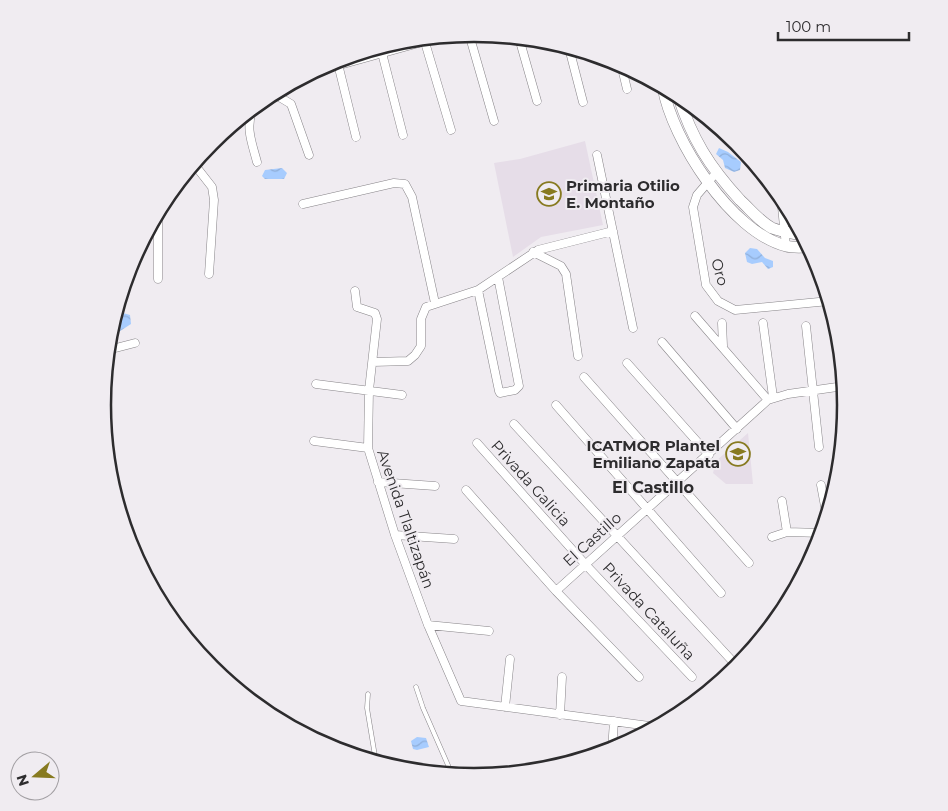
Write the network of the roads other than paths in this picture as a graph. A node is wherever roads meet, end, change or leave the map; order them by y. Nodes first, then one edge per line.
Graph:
1 (471, 42) edge
2 (428, 46) edge
3 (521, 46) edge
4 (382, 54) edge
5 (570, 56) edge
6 (340, 68) edge
7 (624, 75) edge
8 (627, 88) dead end
9 (281, 98) edge
10 (667, 98) edge
11 (538, 101) dead end
12 (583, 102) dead end
13 (682, 109) edge
14 (494, 120) dead end
15 (248, 122) edge
16 (451, 130) dead end
17 (403, 135) dead end
18 (356, 137) dead end
19 (310, 155) dead end
20 (597, 155) dead end
21 (257, 162) dead end
22 (198, 169) edge
23 (716, 173) junction
24 (707, 183) junction
25 (303, 204) dead end
26 (784, 217) edge
27 (158, 228) edge
28 (613, 230) junction
29 (785, 232) junction
30 (793, 233) edge
31 (786, 246) junction
32 (801, 247) edge
33 (533, 252) junction
34 (209, 274) dead end
35 (498, 277) junction
36 (158, 279) dead end
37 (478, 290) junction
38 (356, 291) dead end
39 (822, 302) edge
40 (435, 303) junction
41 (694, 316) dead end
42 (764, 322) dead end
43 (722, 324) dead end
44 (806, 326) dead end
45 (633, 328) dead end
46 (662, 342) dead end
47 (135, 343) dead end
48 (722, 346) junction
49 (116, 348) edge
50 (578, 356) dead end
51 (374, 362) junction
52 (627, 363) dead end
53 (584, 377) dead end
54 (316, 384) dead end
55 (836, 387) edge
56 (369, 390) junction
57 (814, 390) junction
58 (402, 395) dead end
59 (770, 398) junction
60 (556, 406) dead end
61 (514, 424) dead end
62 (736, 429) junction
63 (314, 441) dead end
64 (477, 443) dead end
65 (819, 447) dead end
66 (368, 448) junction
67 (709, 455) junction
68 (378, 482) junction
69 (676, 483) junction
70 (821, 485) dead end
71 (434, 486) dead end
72 (466, 490) dead end
73 (782, 501) dead end
74 (824, 502) edge
75 (647, 508) junction
76 (787, 532) junction
77 (814, 533) edge
78 (396, 535) junction
79 (616, 536) junction
80 (772, 537) dead end
81 (454, 539) dead end
82 (748, 563) dead end
83 (585, 564) junction
84 (556, 591) junction
85 (721, 593) dead end
86 (428, 625) junction
87 (489, 631) dead end
88 (510, 659) dead end
89 (733, 660) edge
90 (562, 677) dead end
91 (639, 677) dead end
92 (692, 677) dead end
93 (416, 688) dead end
94 (368, 694) dead end
95 (505, 707) junction
96 (560, 715) junction
97 (614, 721) junction
98 (646, 725) edge
99 (613, 741) edge
100 (375, 754) edge
101 (449, 768) edge

1 - 14 street
2 - 16 street
3 - 11 street
4 - 17 street
5 - 12 street
6 - 18 street
7 - 8 street
9 - 19 street
10 - 24 street
13 - 23 street
15 - 21 street
20 - 28 street
22 - 34 street
23 - 24 street, Oro
23 - 29 street
24 - 31 street
24 - 39 street, Oro
25 - 40 street
26 - 29 street
27 - 36 street
28 - 33 street
28 - 45 street
29 - 30 street
29 - 31 street
31 - 32 street
33 - 35 street
33 - 50 street
35 - 37 street
35 - 37 street
37 - 40 street
38 - 51 street, Avenida Tlaltizapán
40 - 51 street
41 - 48 street
42 - 59 street
43 - 48 street
44 - 57 street
46 - 62 street
47 - 49 street
48 - 59 street
51 - 56 street, Avenida Tlaltizapán
52 - 67 street
53 - 69 street
54 - 56 street
55 - 57 street
56 - 58 street
56 - 66 street, Avenida Tlaltizapán
57 - 59 street
57 - 65 street
59 - 62 street, El Castillo
60 - 75 street
61 - 79 street
62 - 67 street, El Castillo
63 - 66 street
64 - 83 street, Privada Galicia
66 - 68 street, Avenida Tlaltizapán
67 - 69 street, El Castillo
68 - 71 street
68 - 78 street, Avenida Tlaltizapán
69 - 75 street, El Castillo
69 - 82 street
70 - 74 street
72 - 84 street
73 - 76 street
75 - 79 street, El Castillo
75 - 85 street
76 - 77 street
76 - 80 street
78 - 81 street
78 - 86 street, Avenida Tlaltizapán
79 - 83 street, El Castillo
79 - 89 street
83 - 84 street, El Castillo
83 - 92 street, Privada Cataluña
84 - 91 street
86 - 87 street
86 - 95 street, Avenida Tlaltizapán
88 - 95 street
90 - 96 street
93 - 101 lane
94 - 100 lane
95 - 96 street
96 - 97 street
97 - 98 street
97 - 99 street

